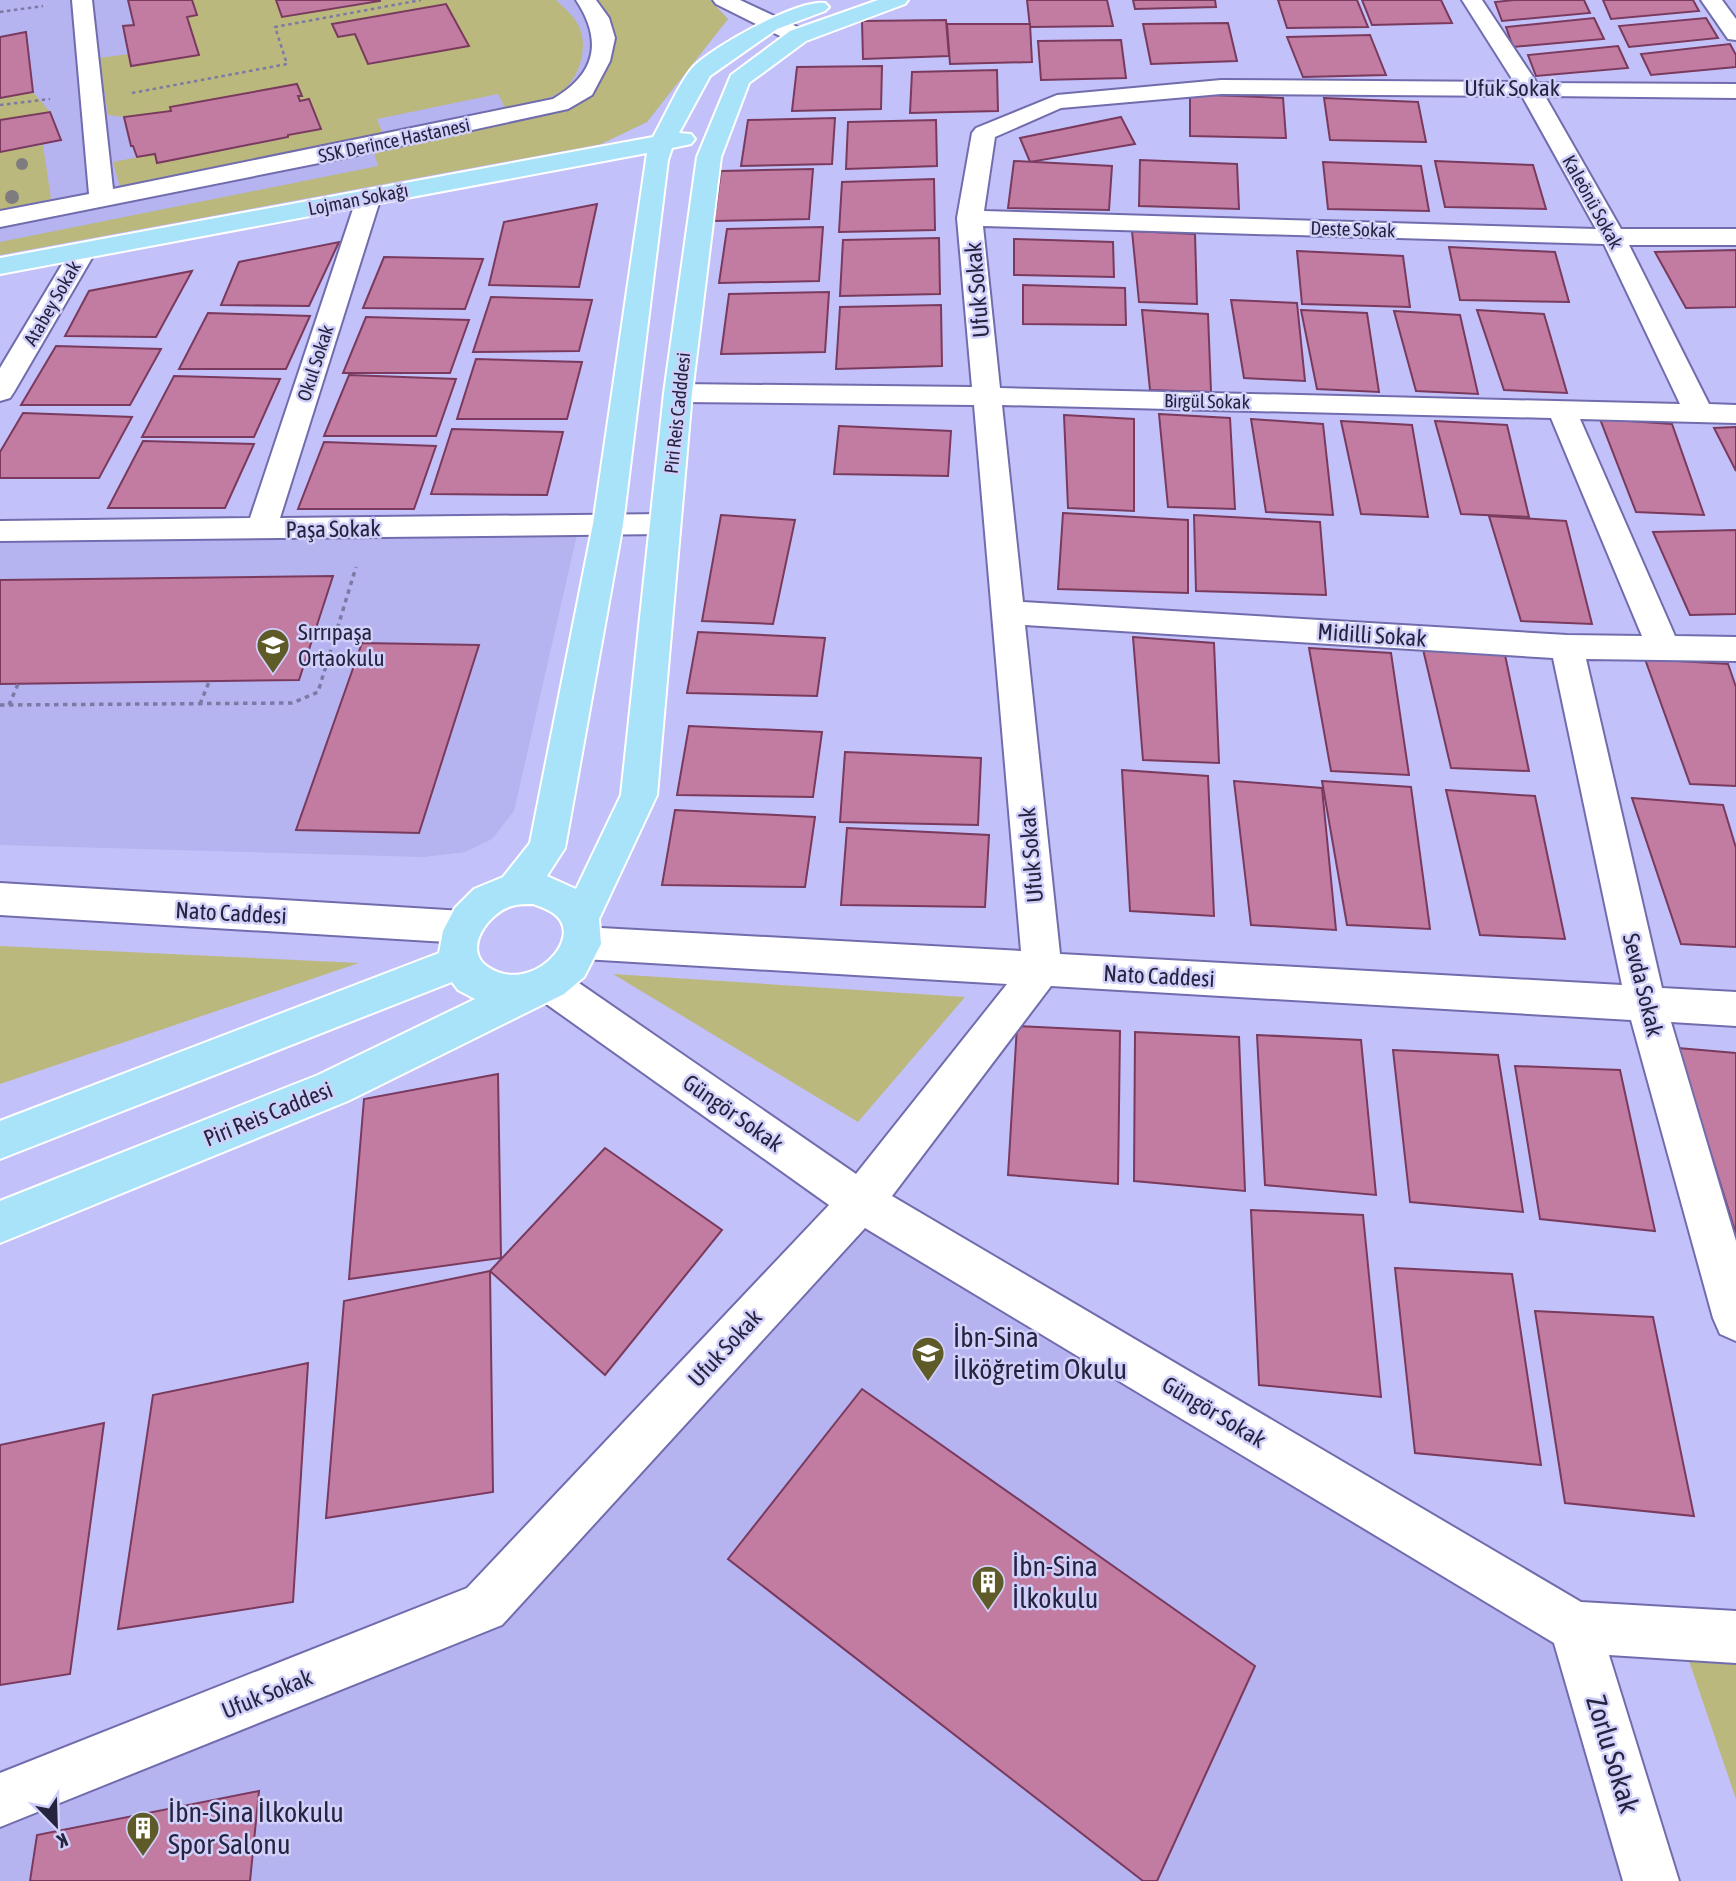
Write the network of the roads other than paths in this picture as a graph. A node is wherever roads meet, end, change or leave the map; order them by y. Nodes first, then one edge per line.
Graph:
1 (82, 0) edge
2 (586, 0) edge
3 (723, 0) edge
4 (836, 0) edge
5 (898, 0) edge
6 (1472, 0) edge
7 (1711, 0) edge
8 (769, 24) junction
9 (1736, 34) edge
10 (797, 36) junction
11 (1529, 88) junction
12 (1736, 91) edge
13 (712, 146) junction
14 (659, 151) junction
15 (102, 198) junction
16 (366, 206) junction
17 (970, 218) junction
18 (0, 219) edge
19 (1614, 237) junction
20 (1736, 237) edge
21 (78, 259) junction
22 (0, 266) edge
23 (0, 282) edge
24 (0, 392) edge
25 (678, 393) junction
26 (987, 396) junction
27 (1562, 410) junction
28 (1699, 413) junction
29 (1736, 414) edge
30 (608, 524) junction
31 (665, 524) junction
32 (261, 530) junction
33 (0, 531) edge
34 (1008, 613) junction
35 (1567, 647) junction
36 (1664, 648) junction
37 (1736, 649) edge
38 (515, 890) junction
39 (0, 899) edge
40 (582, 930) junction
41 (461, 944) junction
42 (1042, 970) junction
43 (539, 987) junction
44 (1646, 1004) junction
45 (1736, 1009) edge
46 (0, 1140) edge
47 (861, 1202) junction
48 (0, 1222) edge
49 (1736, 1318) edge
50 (1575, 1628) junction
51 (1736, 1637) edge
52 (0, 1800) edge
53 (1651, 1881) edge

1 - 15 street
2 - 15 street, SSK Derince Hastanesi
3 - 8 street
4 - 8 main road
5 - 10 main road, Piri Reis Cadddesi
6 - 11 street, Kaleönü Sokak
7 - 9 street
8 - 10 street
8 - 14 main road
10 - 13 main road, Piri Reis Cadddesi
11 - 12 street, Ufuk Sokak
11 - 17 street, Ufuk Sokak
11 - 19 street, Kaleönü Sokak
13 - 14 main road, Lojman Sokağı
13 - 25 main road, Piri Reis Cadddesi
14 - 16 main road, Lojman Sokağı
14 - 30 main road
15 - 18 street, SSK Derince Hastanesi
16 - 21 main road, Lojman Sokağı
16 - 32 street, Okul Sokak
17 - 19 street, Deste Sokak
17 - 26 street, Ufuk Sokak
19 - 20 street, Deste Sokak
19 - 28 street, Kaleönü Sokak
21 - 22 main road, Lojman Sokağı
21 - 23 main road, Lojman Sokağı
21 - 24 street, Atabey Sokak
25 - 26 street, Birgül Sokak
25 - 31 main road, Piri Reis Cadddesi
26 - 27 street, Birgül Sokak
26 - 34 street, Ufuk Sokak
27 - 28 street, Birgül Sokak
27 - 36 street
28 - 29 street, Birgül Sokak
30 - 31 street, Paşa Sokak
30 - 32 street, Paşa Sokak
30 - 38 main road
31 - 40 main road, Piri Reis Cadddesi
32 - 33 street, Paşa Sokak
34 - 35 street, Midilli Sokak
34 - 42 street, Ufuk Sokak
35 - 36 street, Midilli Sokak
35 - 44 street, Sevda Sokak
36 - 37 street, Midilli Sokak
38 - 40 main road
38 - 41 main road
39 - 41 street, Nato Caddesi
40 - 42 street, Nato Caddesi
40 - 43 main road
41 - 43 main road
41 - 46 main road
42 - 44 street, Nato Caddesi
42 - 47 street, Ufuk Sokak
43 - 47 street, Güngör Sokak
43 - 48 main road, Piri Reis Caddesi
44 - 45 street, Nato Caddesi
44 - 49 street, Sevda Sokak
47 - 50 street, Güngör Sokak
47 - 52 street, Ufuk Sokak
50 - 51 street, Güngör Sokak
50 - 53 street, Zorlu Sokak

